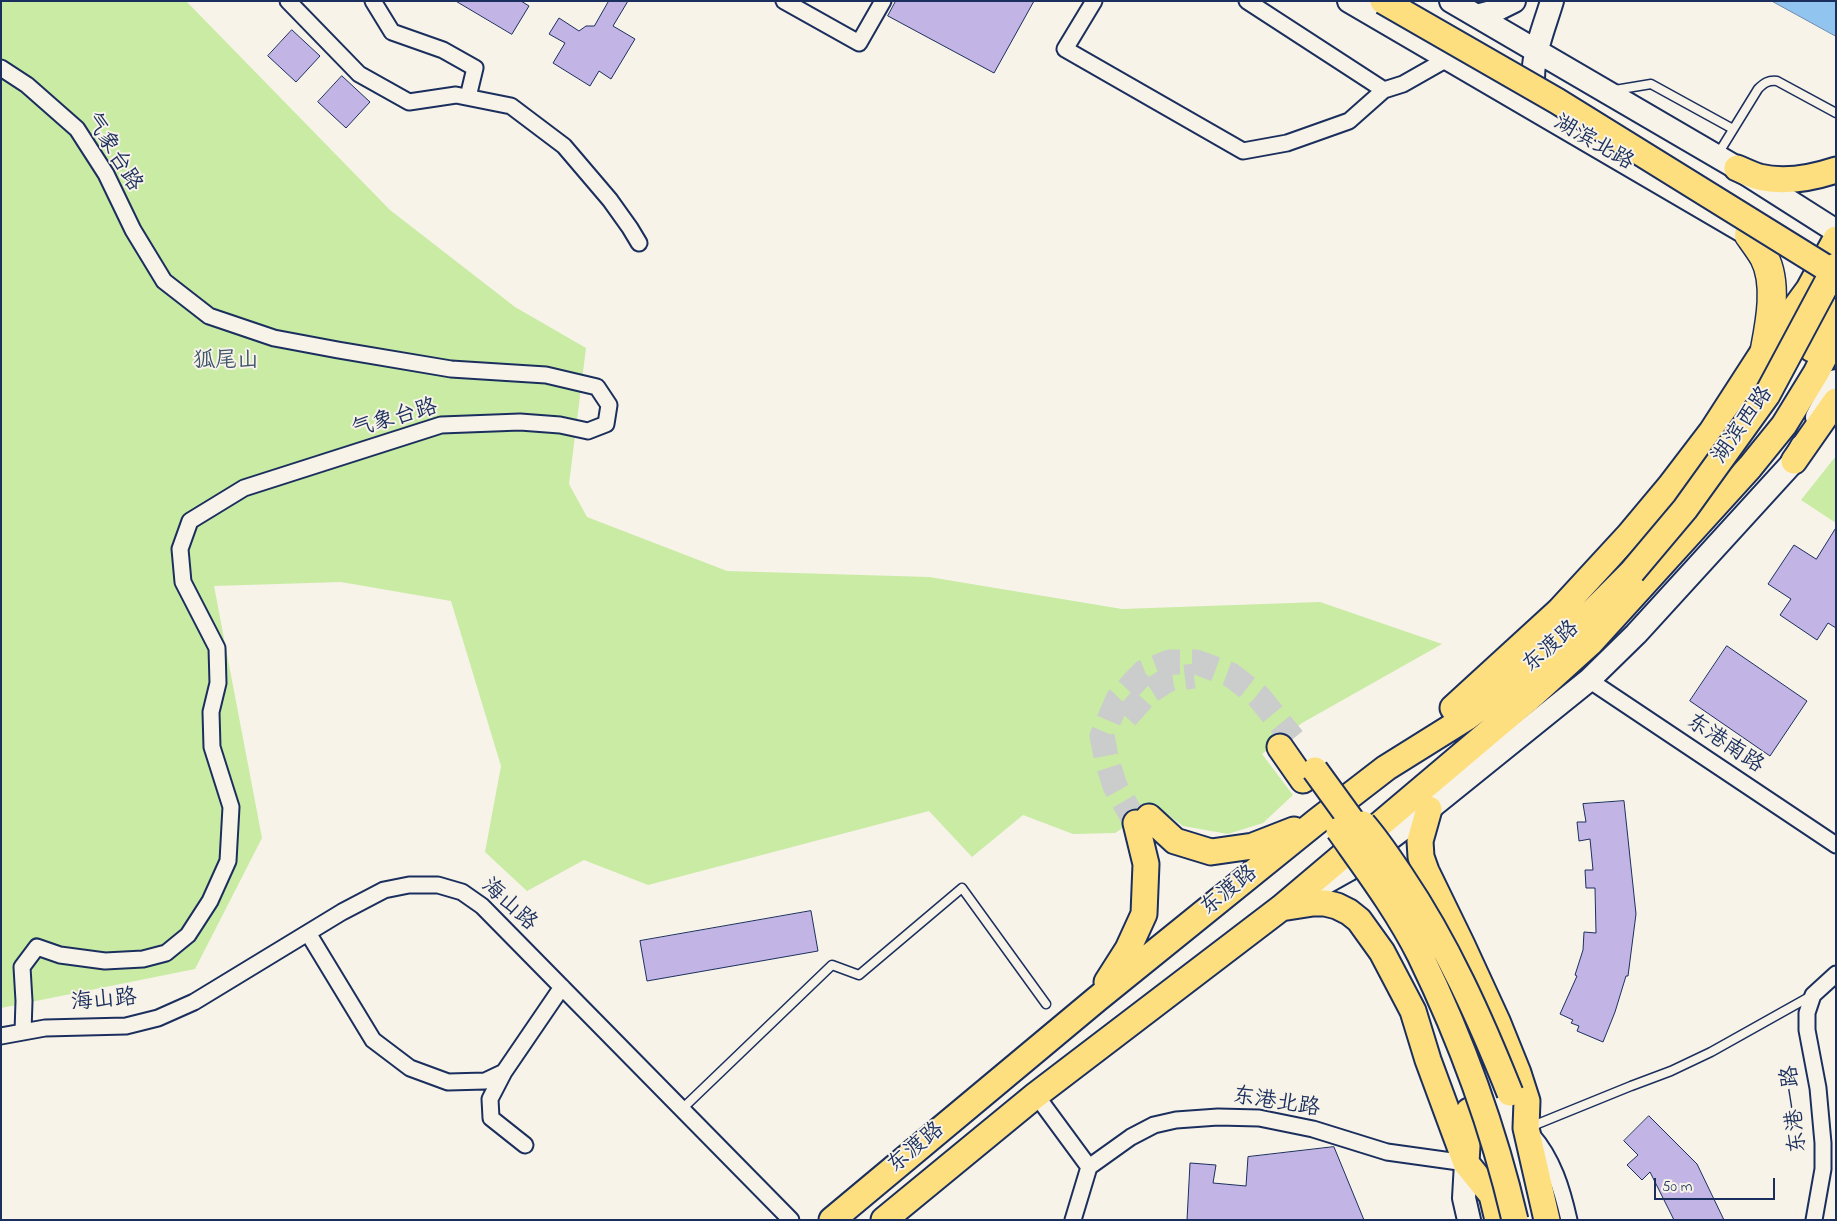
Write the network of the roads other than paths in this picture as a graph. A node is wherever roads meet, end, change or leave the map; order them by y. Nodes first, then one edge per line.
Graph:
1 (288, 1) edge
2 (373, 1) edge
3 (784, 1) edge
4 (883, 1) edge
5 (1094, 1) edge
6 (1248, 1) edge
7 (1349, 1) edge
8 (1383, 1) edge
9 (1400, 1) edge
10 (1451, 1) edge
11 (1514, 1) edge
12 (1552, 1) edge
13 (1477, 16) junction
14 (1537, 51) junction
15 (1447, 58) junction
16 (1, 68) edge
17 (1384, 90) junction
18 (1608, 92) junction
19 (468, 97) junction
20 (1836, 113) edge
21 (1547, 117) junction
22 (1733, 129) junction
23 (1727, 162) junction
24 (1836, 170) edge
25 (1836, 231) edge
26 (1749, 235) junction
27 (1836, 239) edge
28 (639, 243) dead end
29 (1836, 255) edge
30 (1831, 276) edge
31 (1836, 304) edge
32 (1836, 334) edge
33 (1765, 350) junction
34 (1836, 381) edge
35 (1836, 402) edge
36 (1794, 460) junction
37 (1639, 577) junction
38 (1589, 680) junction
39 (1527, 700) junction
40 (1286, 743) tunnel mouth
41 (1386, 768) junction
42 (1309, 774) junction
43 (1429, 810) junction
44 (1316, 822) junction
45 (1339, 830) junction
46 (1836, 845) edge
47 (1421, 857) junction
48 (1348, 870) junction
49 (1281, 908) junction
50 (1419, 918) junction
51 (308, 933) junction
52 (1382, 952) junction
53 (1836, 974) edge
54 (562, 987) junction
55 (1814, 995) junction
56 (1096, 999) junction
57 (1046, 1004) dead end
58 (23, 1032) junction
59 (1, 1036) edge
60 (504, 1072) junction
61 (1036, 1095) junction
62 (682, 1109) junction
63 (1526, 1128) junction
64 (525, 1145) dead end
65 (1466, 1163) junction
66 (1089, 1167) junction
67 (791, 1220) edge
68 (832, 1220) edge
69 (884, 1220) edge
70 (1073, 1220) edge
71 (1469, 1220) edge
72 (1498, 1220) edge
73 (1515, 1220) edge
74 (1526, 1220) edge
75 (1548, 1220) edge
76 (1569, 1220) edge
77 (1814, 1220) edge

1 - 19 street
2 - 19 street
3 - 4 street
5 - 17 street
6 - 17 street
7 - 15 main road, 湖滨北路
8 - 30 main road, bridge
9 - 29 main road
10 - 13 main road
11 - 13 main road
12 - 14 main road
13 - 14 main road
14 - 18 main road
14 - 21 main road
15 - 17 street
15 - 21 main road, 湖滨北路
16 - 58 street, 气象台路
18 - 22 lane
18 - 23 main road
19 - 28 street
20 - 22 lane
21 - 26 main road, 湖滨北路
22 - 23 lane
23 - 24 main road
23 - 25 main road
26 - 30 main road, 湖滨北路
26 - 33 highway
27 - 30 main road
30 - 33 main road
30 - 37 main road, 湖滨西路, bridge
31 - 37 main road, 湖滨西路
32 - 37 main road
33 - 41 main road
34 - 36 main road
35 - 36 main road
36 - 38 main road
37 - 39 main road, 东渡路
37 - 41 main road, 东渡路
38 - 43 main road
38 - 46 street, 东港南路
39 - 48 main road
39 - 49 main road, 东渡路
40 - 42 main road
41 - 44 main road, 东渡路
42 - 45 main road
42 - 63 main road, bridge
42 - 74 main road, bridge
43 - 47 main road
43 - 48 main road
44 - 56 main road, 东渡路
44 - 56 main road
45 - 65 main road, bridge
45 - 73 main road, bridge
47 - 50 main road
47 - 63 main road
48 - 49 main road
49 - 52 main road
49 - 61 main road, 东渡路
50 - 52 main road
50 - 63 main road
51 - 54 street, 海山路
51 - 58 street, 海山路
51 - 60 street
52 - 65 main road
53 - 55 street, 东港一路
54 - 60 street
54 - 62 street, 海山路
55 - 63 lane
55 - 77 street, 东港一路
56 - 68 main road, 东渡路
57 - 62 lane
58 - 59 street, 海山路
60 - 64 street
61 - 66 street
61 - 69 main road, 东渡路
62 - 67 street, 海山路
63 - 75 main road
63 - 76 street
65 - 66 street, 东港北路
65 - 71 main road
65 - 72 main road
66 - 70 street

